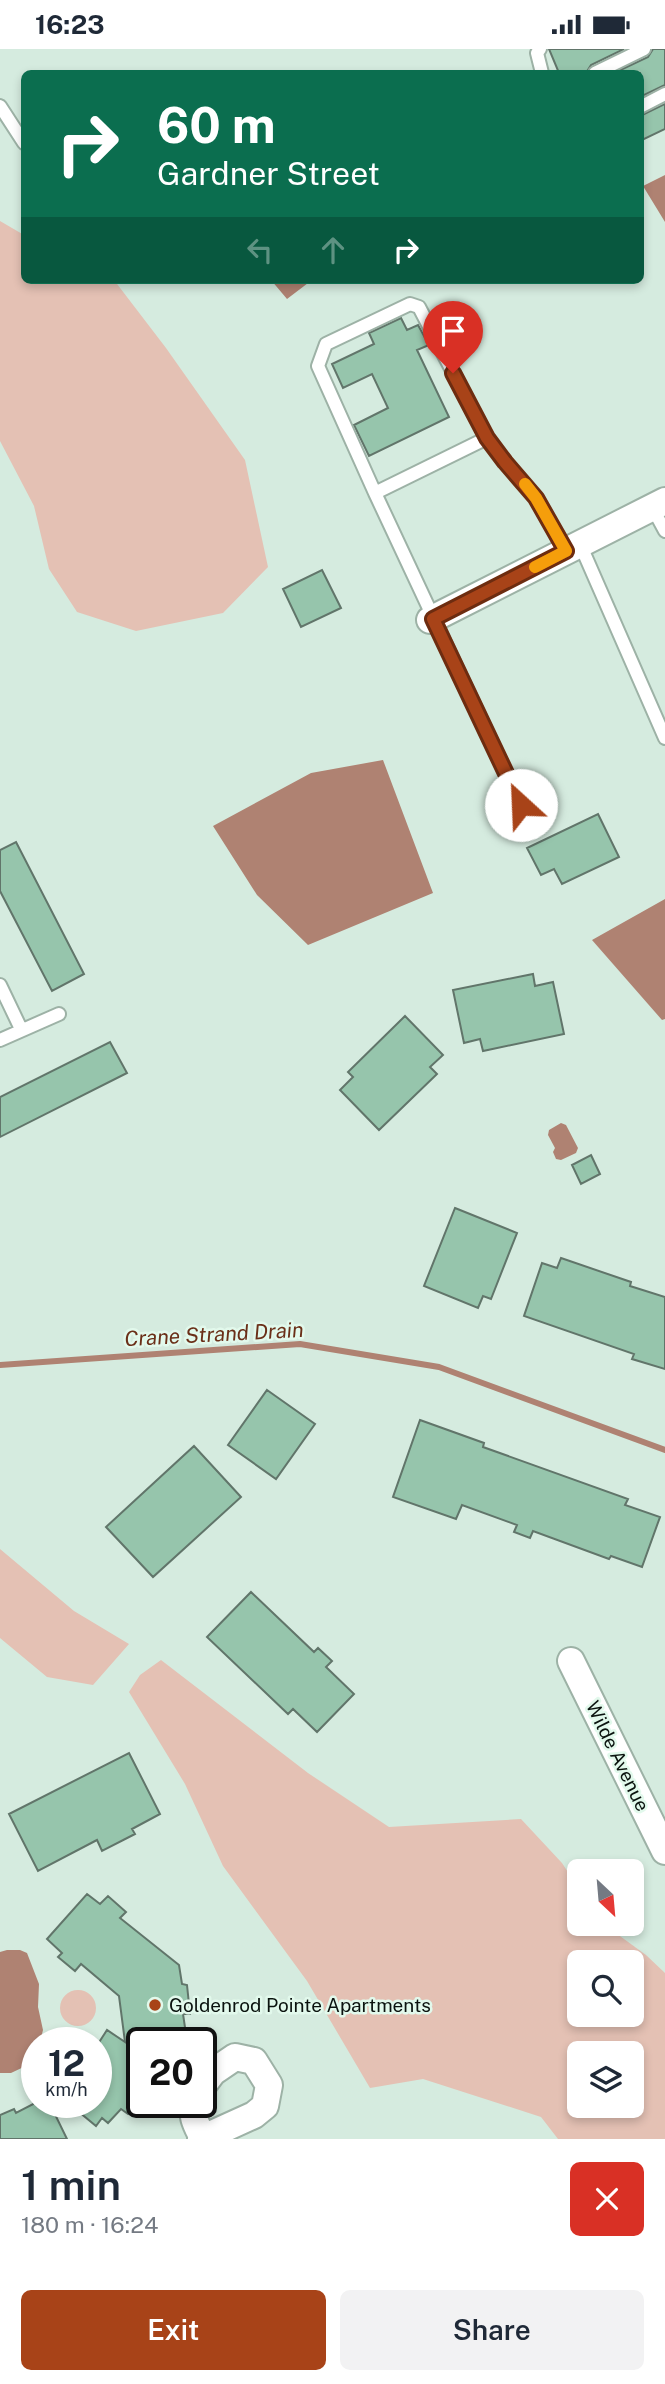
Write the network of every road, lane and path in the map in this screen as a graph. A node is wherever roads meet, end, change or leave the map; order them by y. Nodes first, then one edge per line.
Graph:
1 (540, 49) edge
2 (644, 49) edge
3 (541, 70) edge
4 (601, 70) edge
5 (665, 94) edge
6 (644, 105) edge
7 (0, 106) edge
8 (21, 138) edge
9 (487, 438) junction
10 (375, 493) junction
11 (658, 504) edge
12 (665, 531) edge
13 (573, 547) junction
14 (432, 619) junction
15 (665, 738) edge
16 (521, 805) dead end
17 (0, 985) edge
18 (59, 1014) dead end
19 (21, 1029) junction
20 (0, 1040) edge
21 (571, 1661) dead end
22 (665, 1851) edge
23 (217, 2069) edge
24 (194, 2118) edge
25 (202, 2138) edge

1 - 3 lane
2 - 4 lane
5 - 6 lane
7 - 8 lane
9 - 10 lane
9 - 10 lane
9 - 13 lane
10 - 14 lane
11 - 12 lane
11 - 13 street
13 - 14 street
13 - 15 lane
14 - 16 lane
17 - 19 lane
18 - 19 lane
19 - 20 lane
21 - 22 street, Wilde Avenue
23 - 25 street
24 - 25 street

